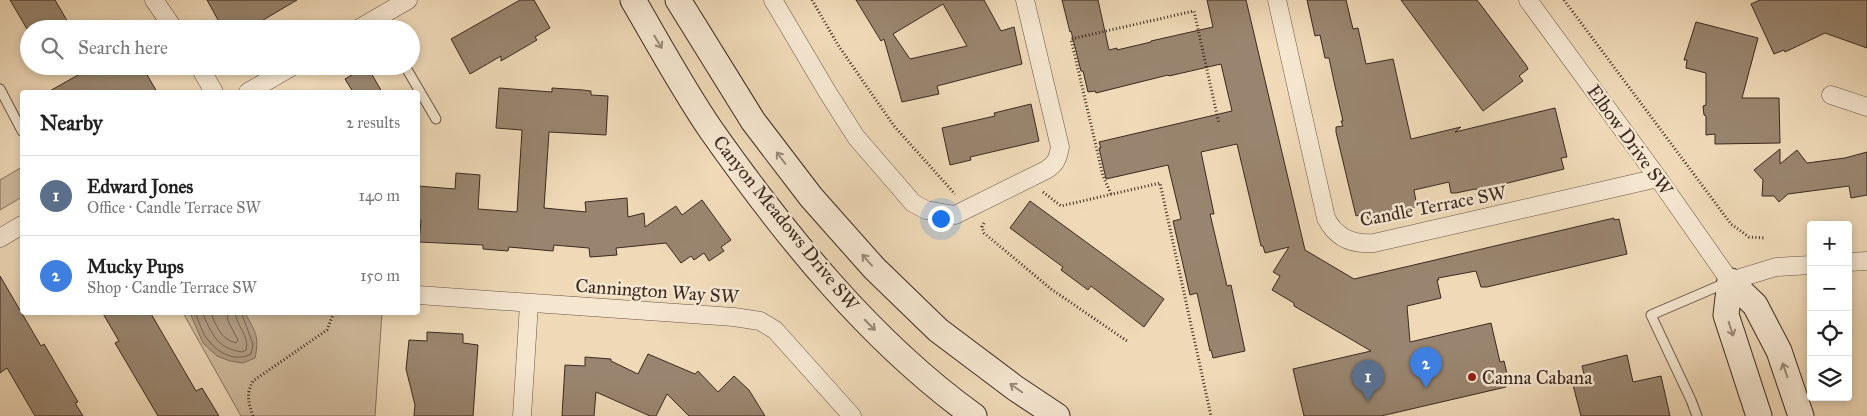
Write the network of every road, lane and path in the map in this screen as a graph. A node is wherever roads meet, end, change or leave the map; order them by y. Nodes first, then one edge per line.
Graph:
1 (154, 0) edge
2 (633, 0) edge
3 (678, 0) edge
4 (773, 0) edge
5 (812, 0) edge
6 (1024, 0) edge
7 (1276, 0) edge
8 (1528, 0) edge
9 (1564, 0) edge
10 (403, 1) edge
11 (168, 20) edge
12 (384, 20) edge
13 (204, 75) edge
14 (277, 75) edge
15 (410, 75) edge
16 (0, 89) edge
17 (213, 90) edge
18 (251, 90) edge
19 (419, 90) edge
20 (420, 92) edge
21 (1831, 95) dead end
22 (1867, 107) edge
23 (436, 119) dead end
24 (1220, 124) dead end
25 (20, 126) edge
26 (1658, 178) junction
27 (1042, 191) dead end
28 (1111, 194) junction
29 (958, 198) dead end
30 (985, 220) dead end
31 (20, 226) edge
32 (0, 238) edge
33 (1764, 238) dead end
34 (1867, 261) edge
35 (1852, 262) edge
36 (1807, 265) edge
37 (1730, 281) junction
38 (420, 295) edge
39 (529, 304) junction
40 (333, 315) edge
41 (1127, 341) dead end
42 (252, 416) edge
43 (522, 416) edge
44 (852, 416) edge
45 (974, 416) edge
46 (1057, 416) edge
47 (1211, 416) edge
48 (1697, 416) edge
49 (1759, 416) edge
50 (1801, 416) edge

1 - 11 street
2 -> 45 main road, Canyon Meadows Drive SW
46 -> 3 main road, Canyon Meadows Drive SW
4 - 6 street
5 - 29 path
7 - 26 street, Candle Terrace SW
8 - 26 street, Elbow Drive SW
9 - 33 path
10 - 12 street
13 - 17 street
14 - 18 street
15 - 19 lane
16 - 25 lane
20 - 23 lane
21 - 22 street
24 - 28 path
26 - 37 street, Elbow Drive SW
27 - 28 path
28 - 47 path
30 - 41 path
31 - 32 street
34 - 35 street
36 - 37 street
37 - 48 lane
37 -> 49 main road
50 -> 37 main road, Elbow Drive SW
38 - 39 street, Cannington Way SW
39 - 43 street
39 - 44 street, Cannington Way SW
40 - 42 path

